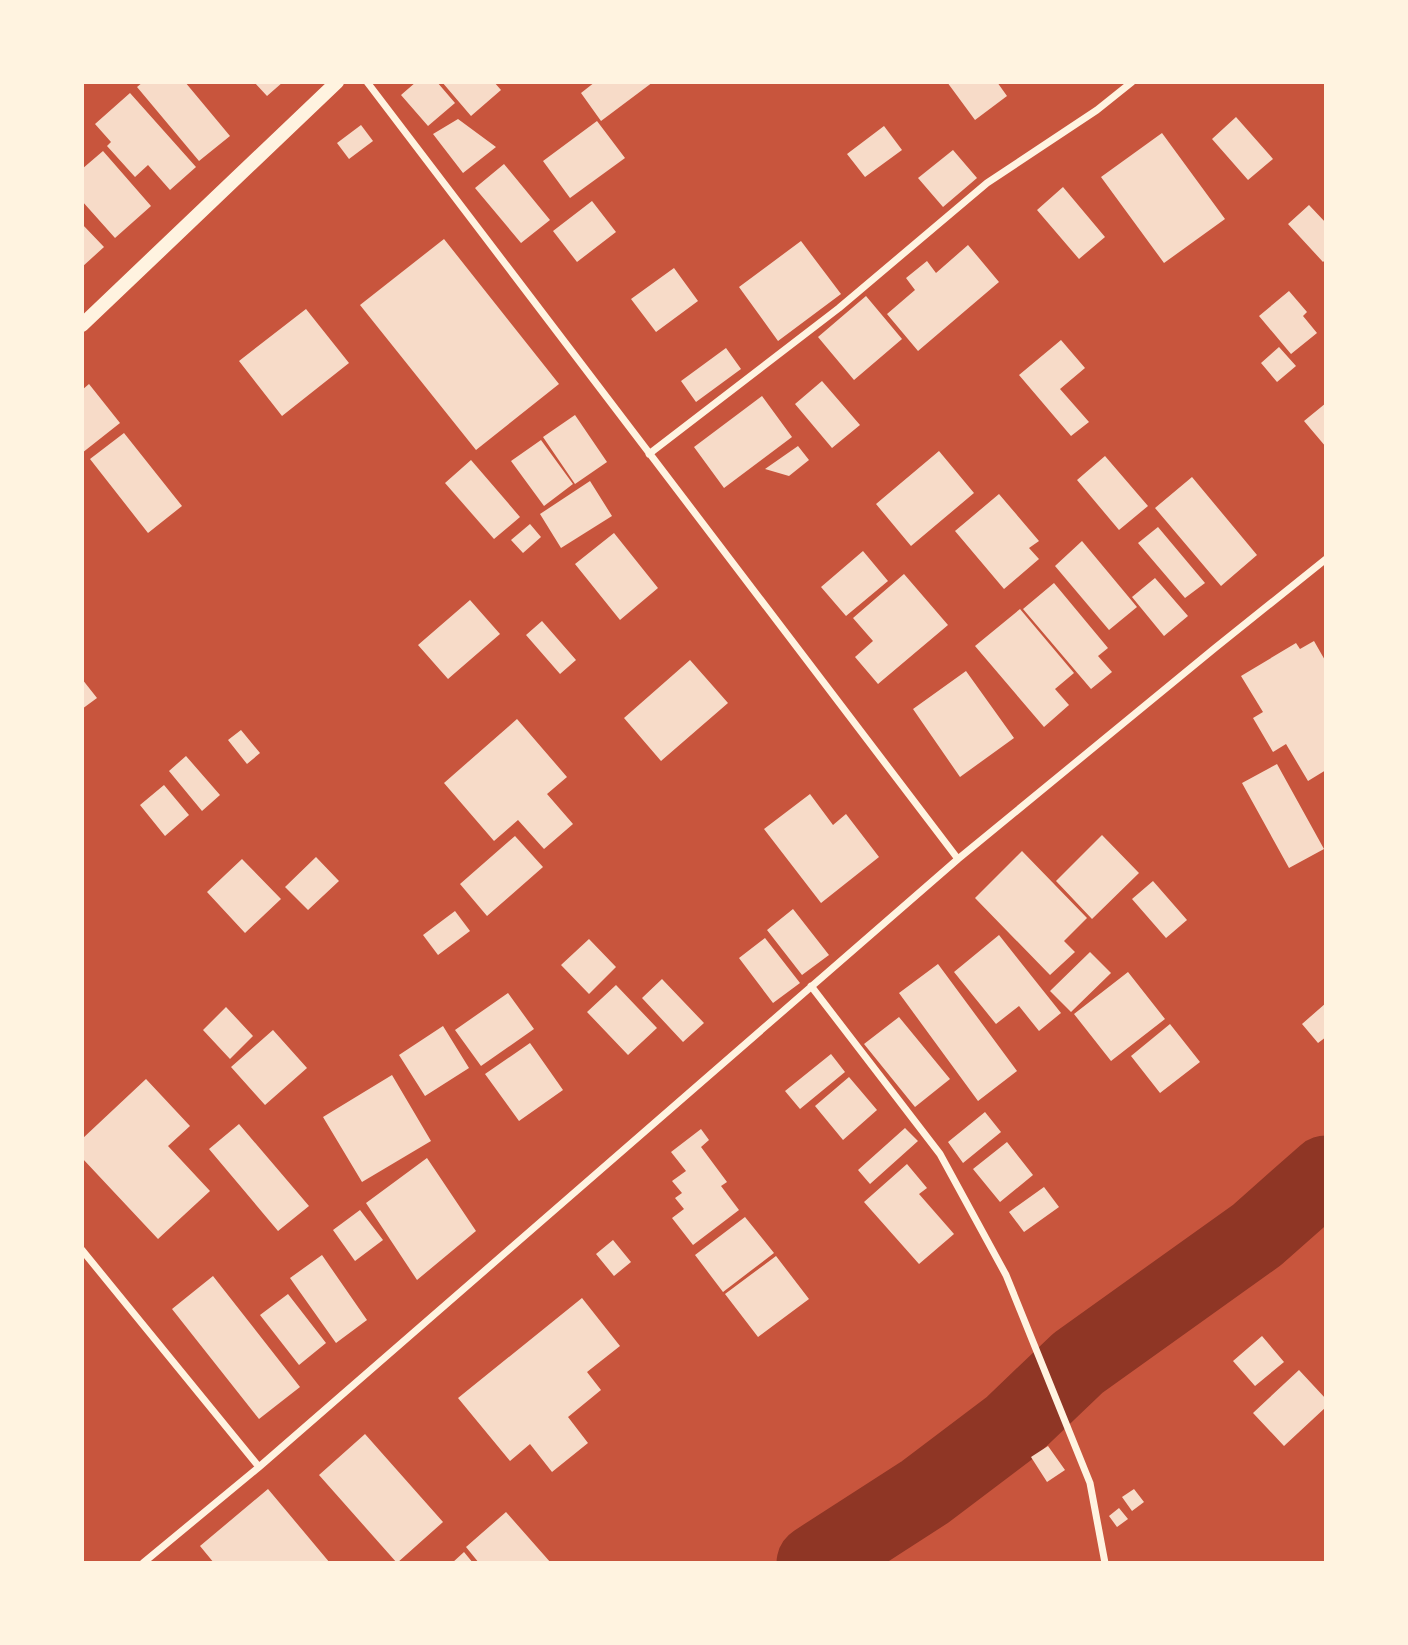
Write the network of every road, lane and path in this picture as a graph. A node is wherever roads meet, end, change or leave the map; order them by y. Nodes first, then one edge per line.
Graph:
1 (337, 82) edge
2 (368, 82) edge
3 (1132, 82) edge
4 (82, 325) edge
5 (649, 454) junction
6 (1326, 559) edge
7 (957, 859) junction
8 (811, 986) junction
9 (82, 1250) edge
10 (259, 1467) junction
11 (143, 1563) edge
12 (1105, 1563) edge

1 - 4 main road
2 - 5 street
3 - 5 street
5 - 7 street
6 - 7 street
7 - 8 street
8 - 10 street
8 - 12 street
9 - 10 street
10 - 11 street

